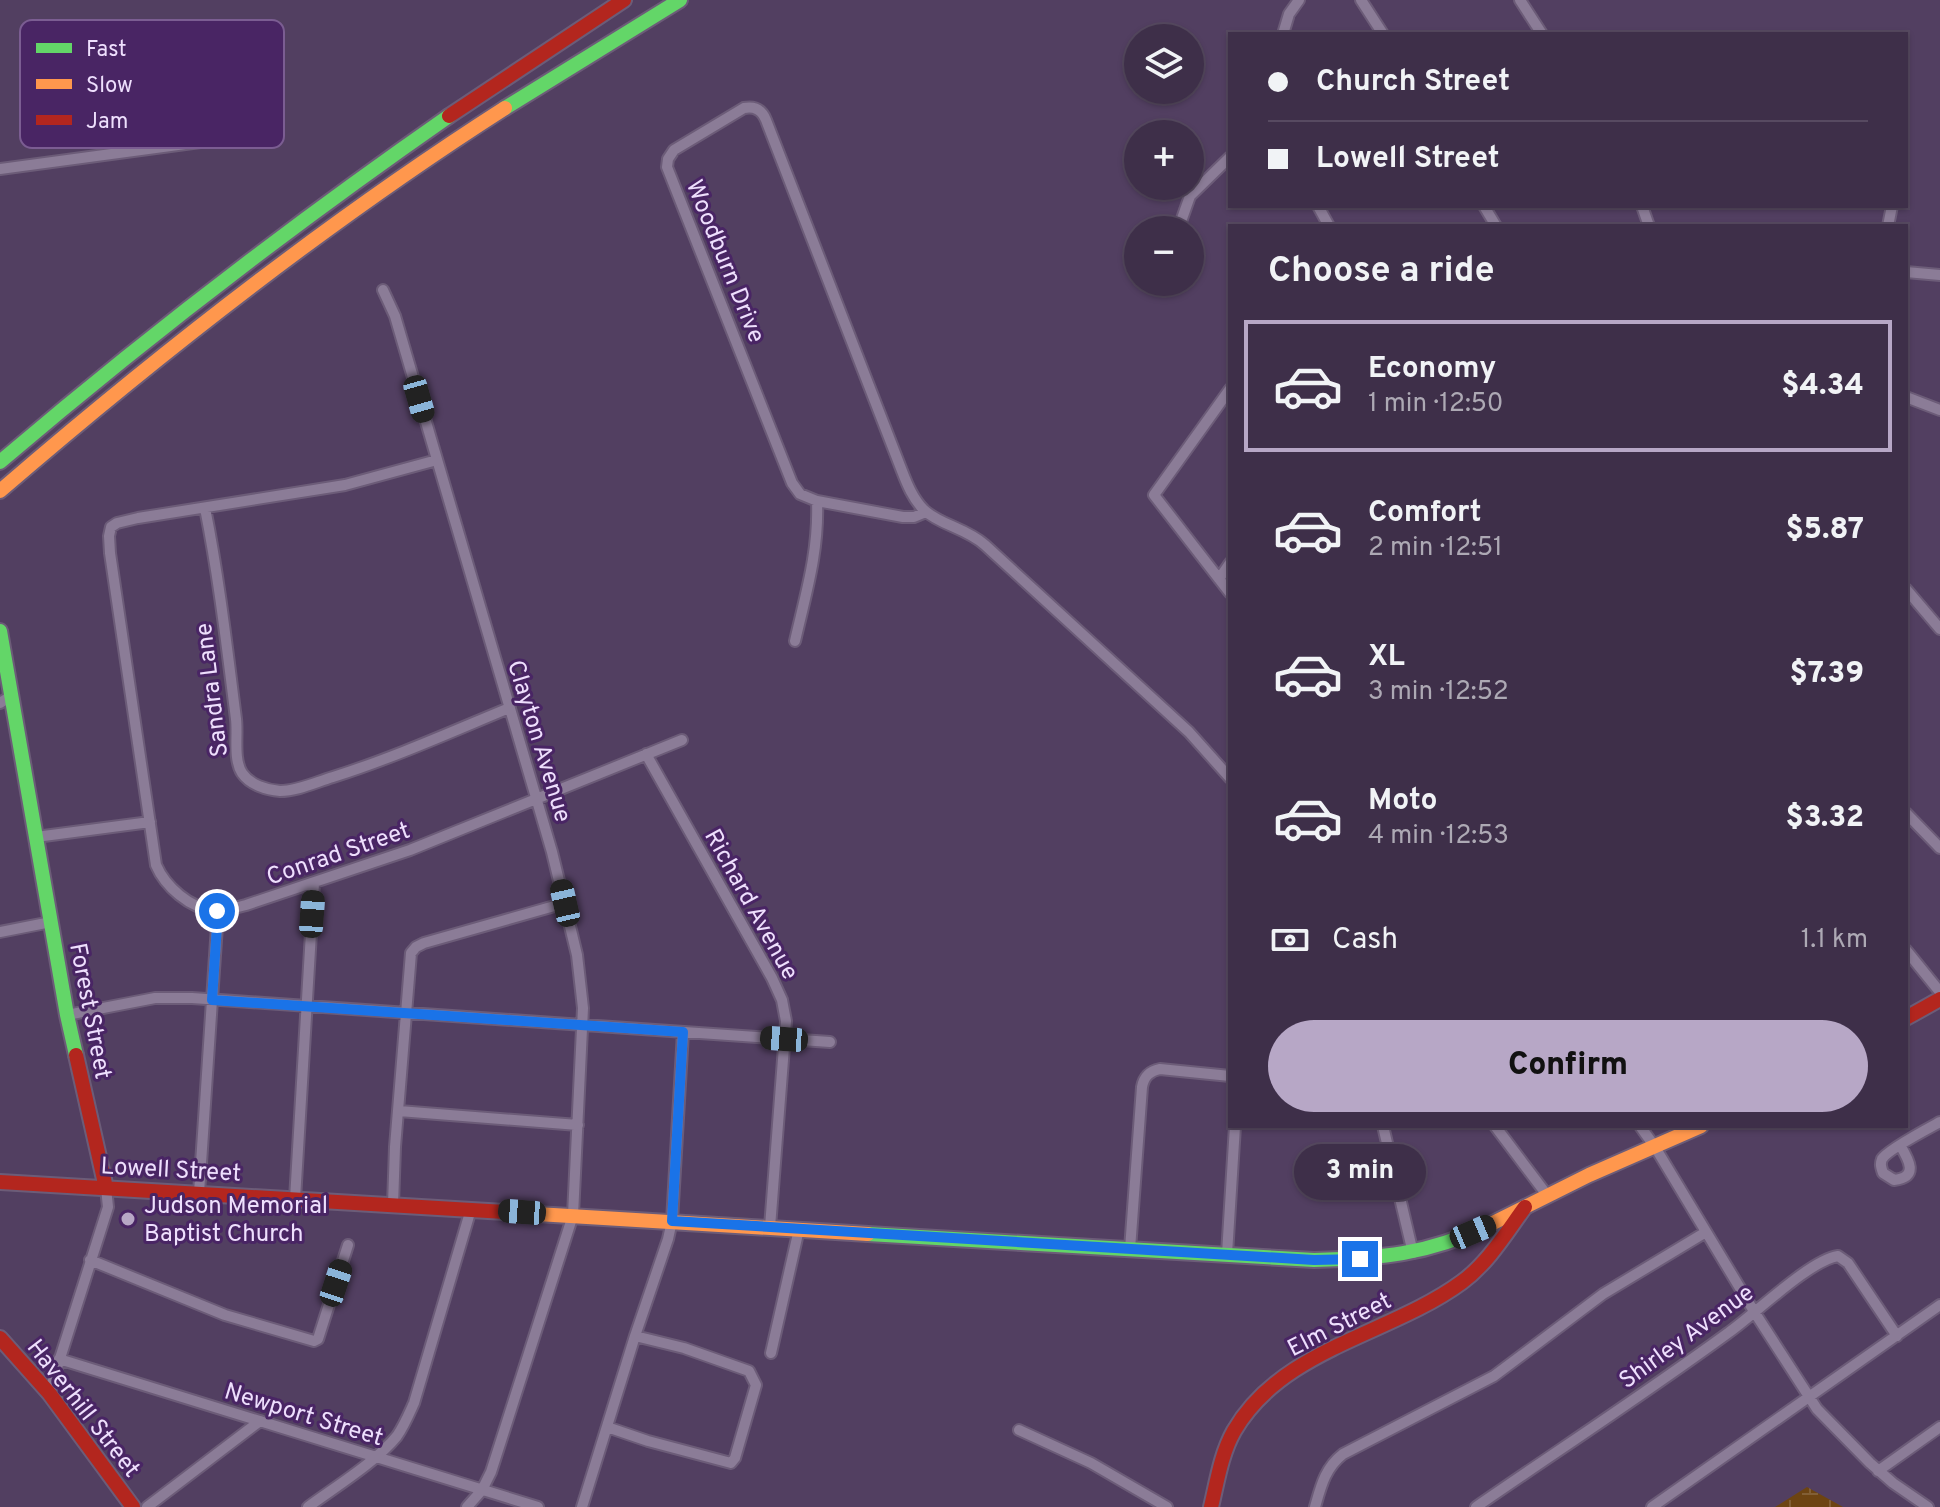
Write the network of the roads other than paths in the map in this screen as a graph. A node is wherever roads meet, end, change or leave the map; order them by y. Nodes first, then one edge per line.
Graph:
1 (624, 0) edge
2 (680, 0) edge
3 (1299, 0) edge
4 (1361, 0) edge
5 (1520, 0) edge
6 (1284, 32) edge
7 (1382, 32) edge
8 (1541, 32) edge
9 (156, 148) edge
10 (1228, 159) edge
11 (0, 169) edge
12 (1183, 216) edge
13 (1908, 272) edge
14 (1940, 275) edge
15 (383, 290) dead end
16 (1228, 392) edge
17 (1908, 398) edge
18 (1940, 410) edge
19 (437, 460) junction
20 (0, 462) edge
21 (0, 491) edge
22 (817, 501) junction
23 (205, 508) junction
24 (926, 512) junction
25 (1228, 566) edge
26 (1219, 579) junction
27 (1228, 590) edge
28 (1908, 591) edge
29 (1940, 629) edge
30 (0, 631) edge
31 (795, 641) dead end
32 (6, 700) edge
33 (509, 708) junction
34 (682, 740) dead end
35 (646, 754) junction
36 (1228, 776) edge
37 (537, 800) junction
38 (1908, 815) edge
39 (150, 822) junction
40 (36, 837) junction
41 (1940, 848) edge
42 (314, 883) junction
43 (565, 903) junction
44 (218, 911) junction
45 (51, 922) junction
46 (0, 932) edge
47 (1908, 952) edge
48 (1940, 992) edge
49 (1940, 999) edge
50 (212, 1000) junction
51 (306, 1006) junction
52 (406, 1013) junction
53 (67, 1015) junction
54 (1908, 1017) edge
55 (583, 1025) junction
56 (683, 1032) junction
57 (784, 1039) junction
58 (830, 1042) dead end
59 (1228, 1076) edge
60 (399, 1111) junction
61 (1940, 1122) edge
62 (578, 1125) junction
63 (1235, 1128) edge
64 (1383, 1128) edge
65 (1497, 1128) edge
66 (1641, 1128) edge
67 (1697, 1128) edge
68 (1900, 1145) dead end
69 (1655, 1147) junction
70 (0, 1182) edge
71 (106, 1188) junction
72 (199, 1193) junction
73 (1547, 1195) junction
74 (295, 1199) junction
75 (393, 1205) junction
76 (1525, 1207) junction
77 (471, 1209) junction
78 (573, 1215) junction
79 (672, 1221) junction
80 (770, 1227) junction
81 (799, 1229) junction
82 (1706, 1232) junction
83 (348, 1245) dead end
84 (1130, 1249) junction
85 (1413, 1253) junction
86 (1227, 1254) junction
87 (90, 1260) junction
88 (1940, 1305) edge
89 (1755, 1313) junction
90 (635, 1336) junction
91 (1897, 1336) junction
92 (0, 1338) edge
93 (771, 1353) dead end
94 (59, 1359) junction
95 (49, 1393) junction
96 (1808, 1398) junction
97 (260, 1421) junction
98 (607, 1427) junction
99 (1940, 1427) edge
100 (1019, 1430) dead end
101 (375, 1457) junction
102 (1878, 1471) junction
103 (482, 1490) junction
104 (133, 1507) edge
105 (147, 1507) edge
106 (308, 1507) edge
107 (467, 1507) edge
108 (538, 1507) edge
109 (582, 1507) edge
110 (1167, 1507) edge
111 (1211, 1507) edge
112 (1315, 1507) edge
113 (1476, 1507) edge
114 (1652, 1507) edge
115 (1928, 1507) edge

1 - 20 main road
2 - 21 main road
3 - 6 street
4 - 7 street
5 - 8 street
9 - 11 street
10 - 12 street
13 - 14 street
15 - 19 street, Clayton Avenue
16 - 26 street
17 - 18 street
19 - 23 street
19 - 33 street, Clayton Avenue
22 - 24 street
22 - 24 street, Woodburn Drive
22 - 31 street
23 - 33 street, Sandra Lane
23 - 39 street
24 - 36 street
25 - 26 street
26 - 27 street
28 - 29 street
30 - 32 main road, Forest Street
32 - 40 main road, Forest Street
33 - 37 street, Clayton Avenue
34 - 35 street, Conrad Street
35 - 37 street, Conrad Street
35 - 57 street, Richard Avenue
37 - 42 street, Conrad Street
37 - 43 street, Clayton Avenue
38 - 41 street
39 - 40 street
39 - 44 street
40 - 45 main road, Forest Street
42 - 44 street, Conrad Street
42 - 51 street
43 - 52 street
43 - 55 street, Clayton Avenue
44 - 50 street
45 - 46 street
45 - 53 main road, Forest Street
47 - 48 street
49 - 54 main road
50 - 51 street
50 - 53 street
50 - 72 street
51 - 52 street
51 - 74 street
52 - 55 street
52 - 60 street
53 - 71 main road, Forest Street
55 - 56 street
55 - 62 street, Clayton Avenue
56 - 57 street
56 - 79 street
57 - 58 street
57 - 80 street, Richard Avenue
59 - 84 street
60 - 62 street
60 - 75 street
61 - 68 street
62 - 78 street, Clayton Avenue
63 - 86 street
64 - 85 street
65 - 73 street
66 - 69 street
67 - 69 main road, Lowell Street
69 - 73 main road, Lowell Street
69 - 82 street
70 - 71 main road, Lowell Street
71 - 72 main road, Lowell Street
71 - 87 street, Forest Street
72 - 74 main road, Lowell Street
73 - 76 main road, Lowell Street
74 - 75 main road, Lowell Street
75 - 77 main road, Lowell Street
76 - 85 main road, Lowell Street
76 - 111 main road, Elm Street
77 - 78 main road, Lowell Street
77 - 101 street
78 - 79 main road, Lowell Street
78 - 103 street, Clayton Avenue
79 - 80 main road, Lowell Street
79 - 90 street
80 - 81 main road, Lowell Street
81 - 84 main road, Lowell Street
81 - 93 street
82 - 89 street
82 - 112 street
83 - 87 street
84 - 86 main road, Lowell Street
85 - 86 main road, Lowell Street
87 - 94 street, Forest Street
88 - 91 street
89 - 91 street, Shirley Avenue
89 - 96 street
89 - 113 street, Shirley Avenue
90 - 98 street
90 - 98 street
91 - 96 street
92 - 95 main road, Haverhill Street
94 - 95 street, Forest Street
94 - 97 street, Newport Street
95 - 104 main road, Haverhill Street
96 - 102 street
96 - 114 street
97 - 101 street, Newport Street
97 - 105 street
98 - 109 street
99 - 102 street
100 - 110 street
101 - 103 street, Newport Street
101 - 106 street
102 - 115 street
103 - 107 street, Clayton Avenue
103 - 108 street, Newport Street

